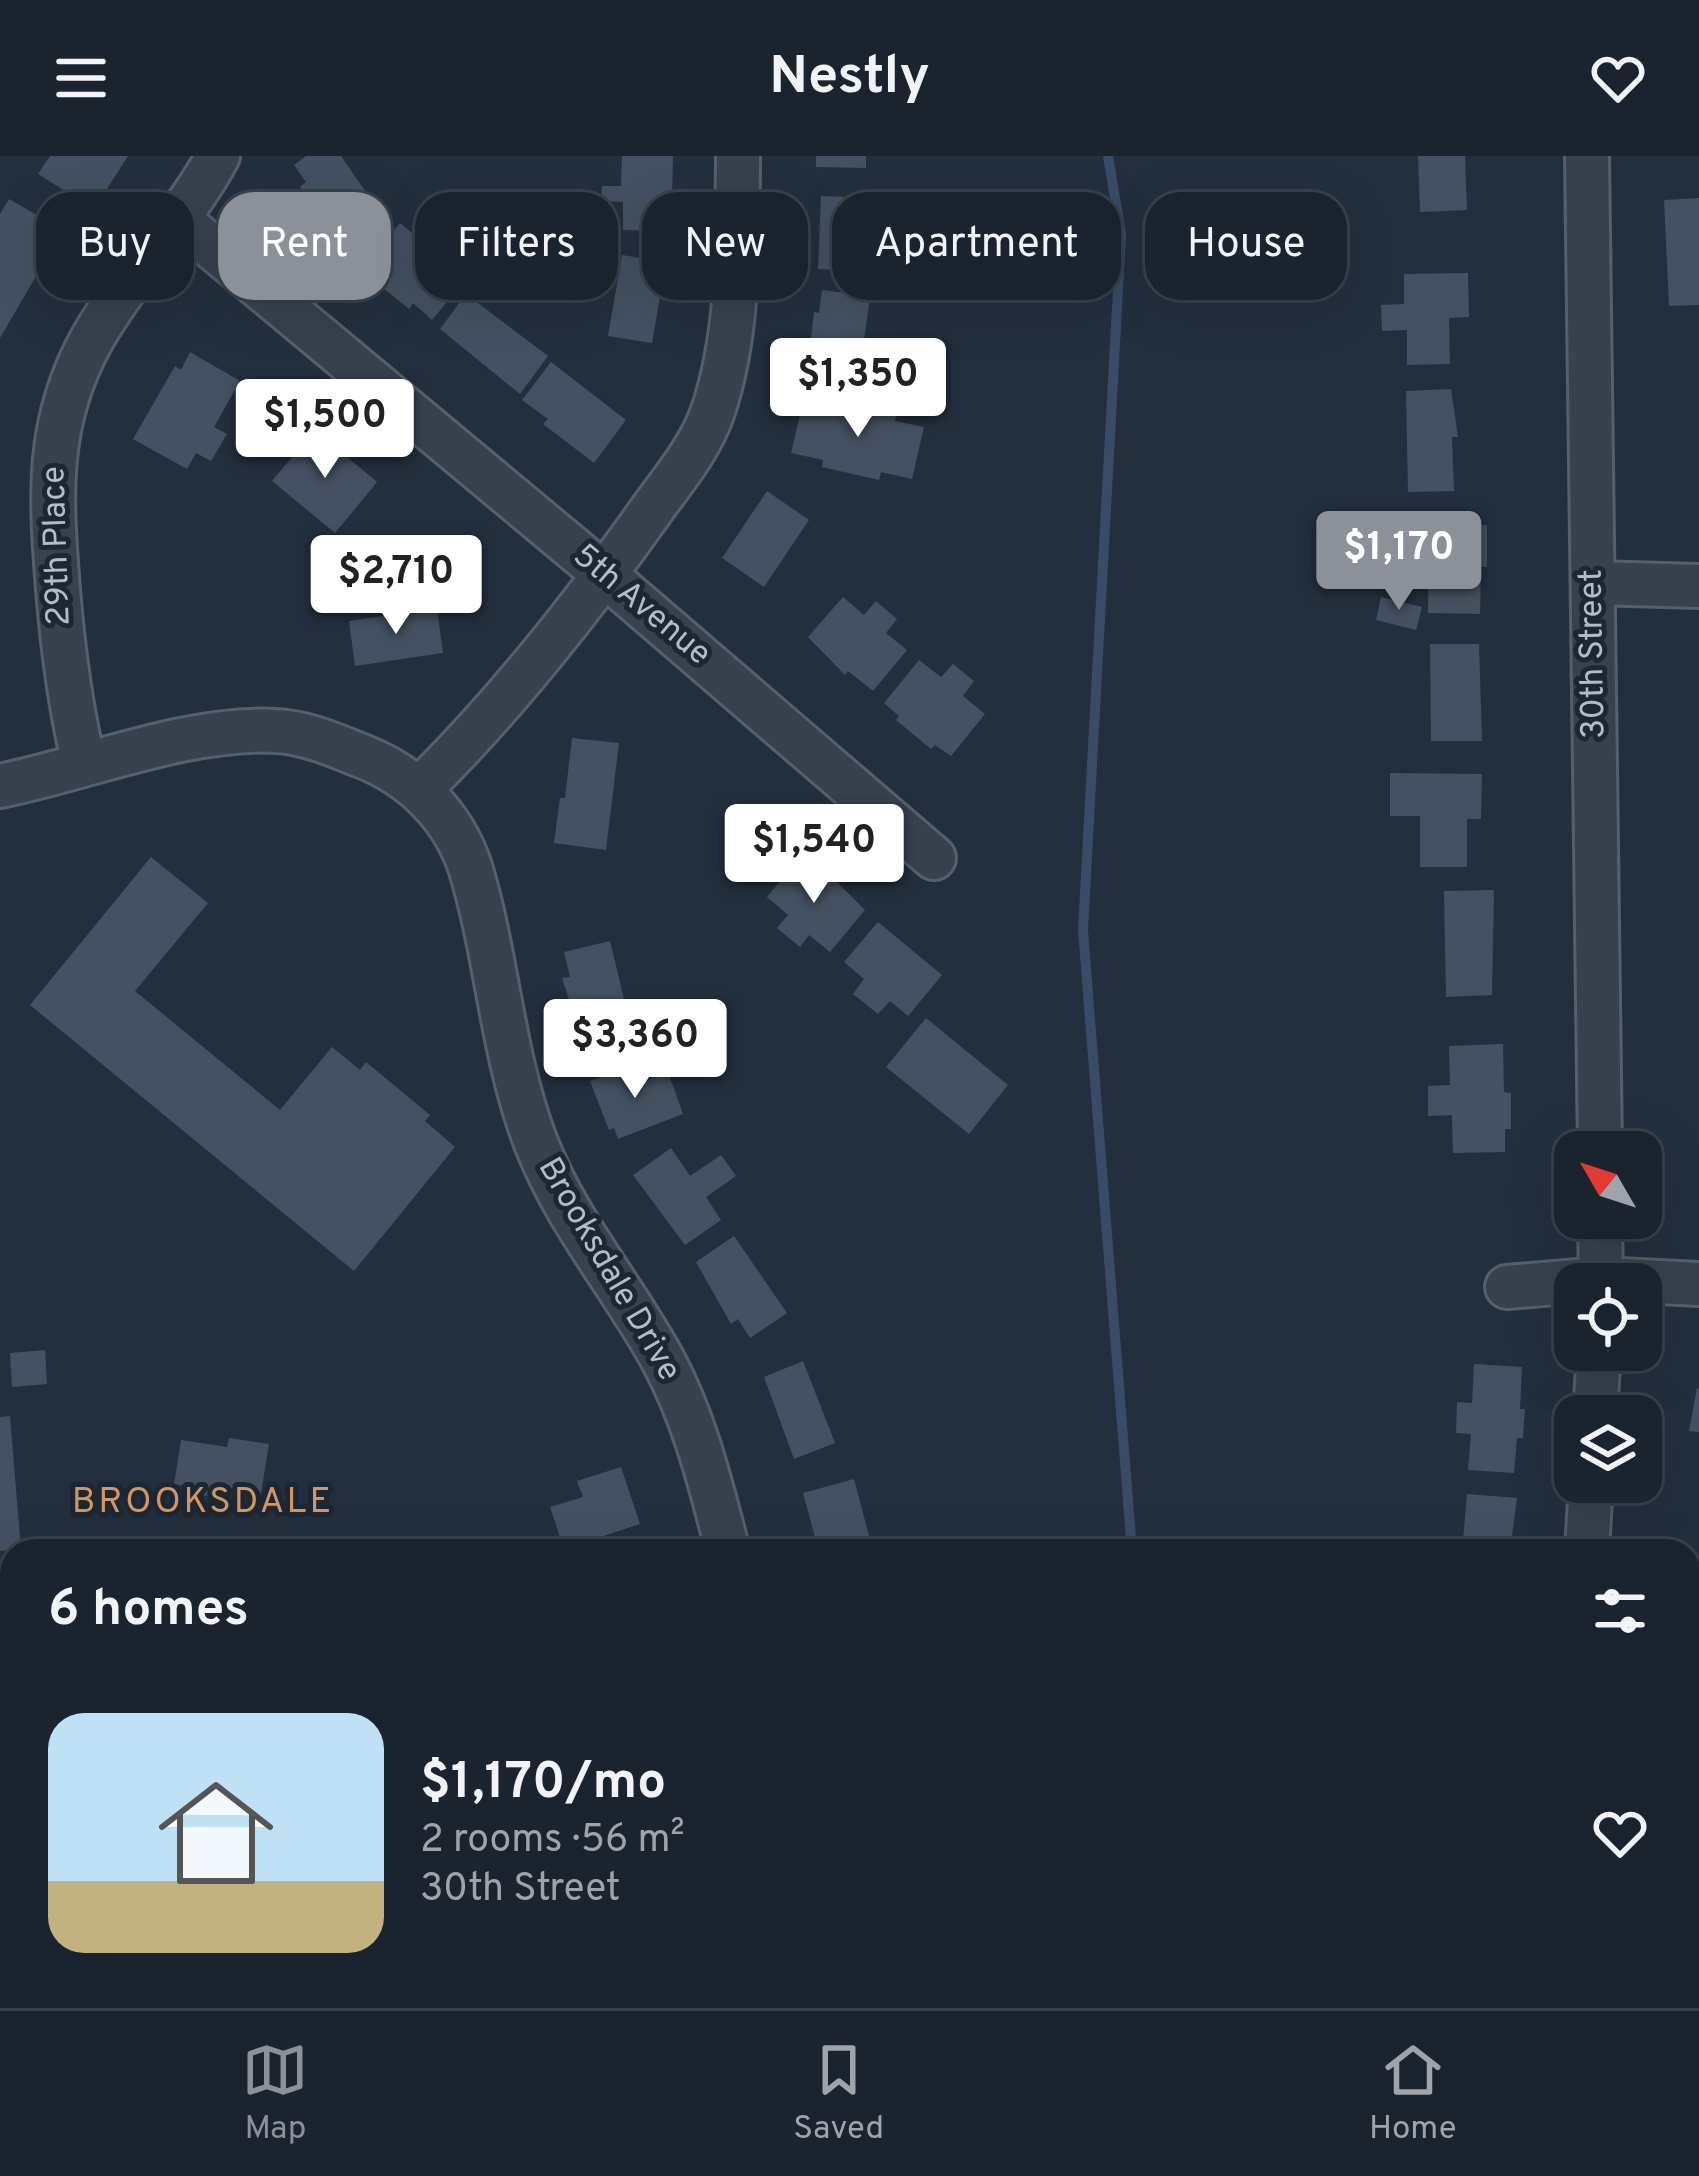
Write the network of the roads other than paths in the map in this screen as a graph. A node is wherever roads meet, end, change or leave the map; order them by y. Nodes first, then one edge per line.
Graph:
1 (218, 156) edge
2 (738, 156) edge
3 (1587, 156) edge
4 (194, 195) edge
5 (194, 232) edge
6 (116, 300) edge
7 (605, 574) junction
8 (1594, 583) junction
9 (1699, 586) edge
10 (84, 764) junction
11 (0, 786) edge
12 (421, 788) junction
13 (934, 858) dead end
14 (1600, 1131) edge
15 (1662, 1283) edge
16 (1554, 1284) edge
17 (1699, 1284) edge
18 (1507, 1287) dead end
19 (1590, 1503) edge
20 (725, 1539) edge
21 (1588, 1539) edge

1 - 4 street, 29th Place
2 - 7 street
3 - 8 street, 30th Street
5 - 7 street, 5th Avenue
6 - 10 street, 29th Place
7 - 12 street
7 - 13 street, 5th Avenue
8 - 9 street
8 - 14 street, 30th Street
10 - 11 street
10 - 12 street
12 - 20 street, Brooksdale Drive
15 - 17 street
16 - 18 street
19 - 21 street

